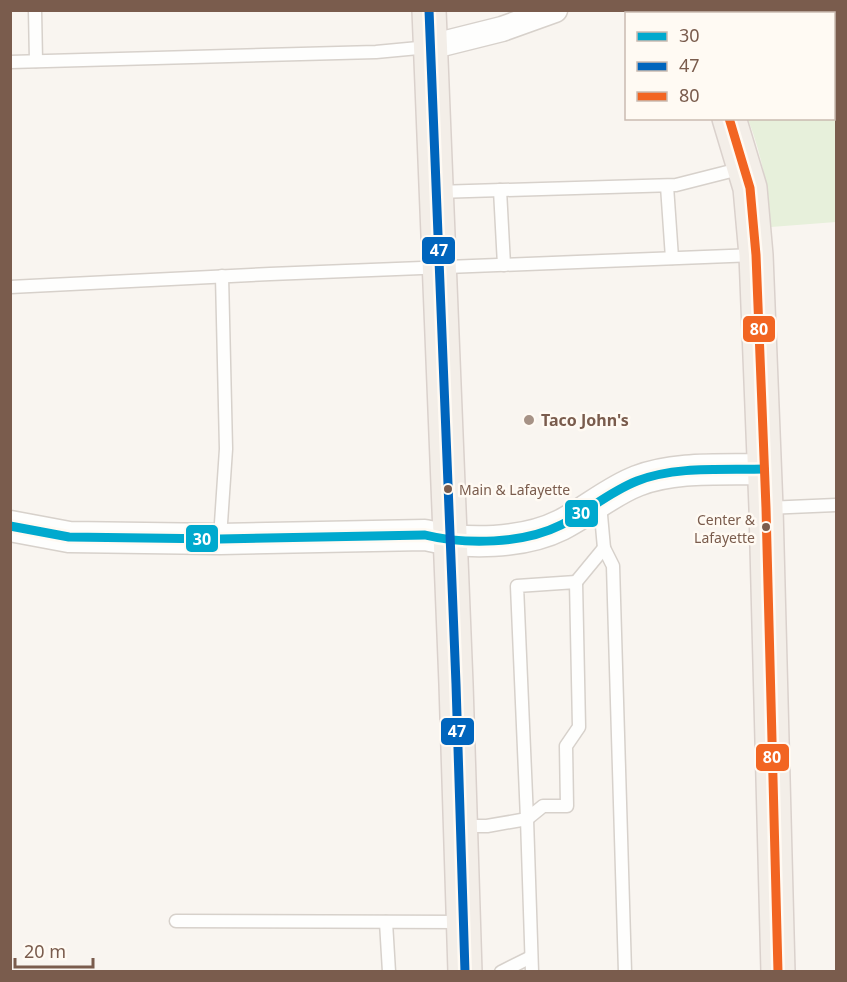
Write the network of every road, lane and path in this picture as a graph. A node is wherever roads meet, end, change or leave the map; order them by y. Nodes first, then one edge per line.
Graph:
1 (35, 10) edge
2 (429, 10) edge
3 (555, 10) edge
4 (430, 47) junction
5 (36, 61) junction
6 (10, 62) edge
7 (730, 120) edge
8 (745, 168) junction
9 (667, 186) junction
10 (500, 190) junction
11 (436, 192) junction
12 (756, 255) junction
13 (672, 258) junction
14 (504, 265) junction
15 (439, 268) junction
16 (222, 276) junction
17 (10, 287) edge
18 (764, 469) junction
19 (600, 501) junction
20 (837, 505) edge
21 (766, 508) junction
22 (10, 526) edge
23 (220, 539) junction
24 (449, 541) junction
25 (604, 548) junction
26 (576, 582) junction
27 (527, 819) junction
28 (460, 826) junction
29 (176, 921) dead end
30 (386, 922) junction
31 (464, 922) junction
32 (531, 957) junction
33 (390, 972) edge
34 (465, 972) edge
35 (501, 972) edge
36 (532, 972) edge
37 (625, 972) edge
38 (778, 972) edge

1 - 5 lane
2 - 4 main road
3 - 4 street
4 - 5 lane
4 - 11 main road
5 - 6 lane
7 - 8 main road
8 - 9 lane
8 - 12 main road
9 - 10 lane
9 - 13 lane
10 - 11 lane
10 - 14 lane
11 - 15 main road
12 - 13 lane
12 - 18 main road
13 - 14 lane
14 - 15 lane
15 - 16 lane
15 - 24 main road
16 - 17 lane
16 - 23 lane
18 - 19 street
18 - 21 main road
19 - 24 street
19 - 25 lane
20 - 21 lane
21 - 38 main road
22 - 23 street
23 - 24 street
24 - 28 main road
25 - 26 lane
25 - 37 lane
26 - 27 lane
26 - 27 lane
27 - 28 lane
27 - 32 lane
28 - 31 main road
29 - 30 lane
30 - 31 lane
30 - 33 lane
31 - 34 main road
32 - 35 lane
32 - 36 lane

